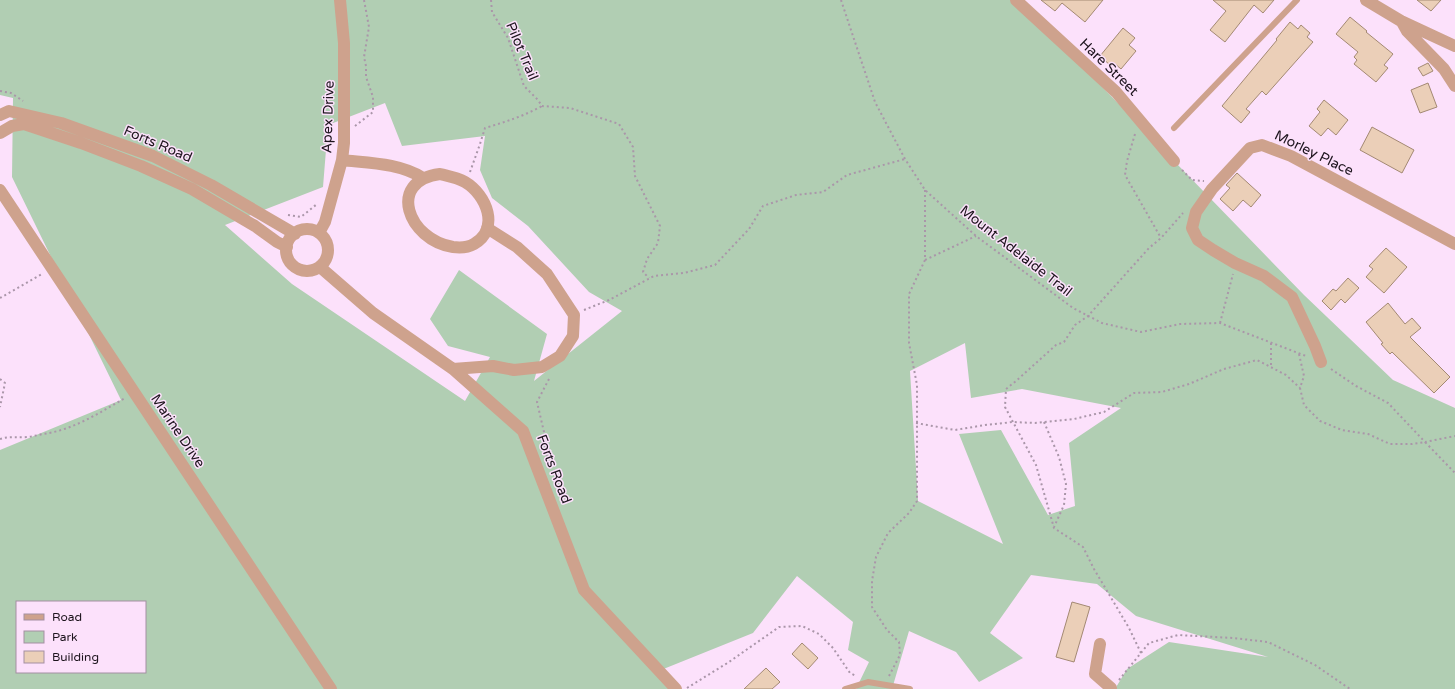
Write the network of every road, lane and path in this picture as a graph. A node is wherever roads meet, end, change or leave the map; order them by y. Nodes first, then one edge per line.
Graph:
1 (340, 0) edge
2 (364, 0) edge
3 (491, 0) edge
4 (841, 0) edge
5 (1016, 0) edge
6 (1297, 0) edge
7 (1366, 0) edge
8 (1401, 22) junction
9 (1455, 46) edge
10 (1455, 86) edge
11 (542, 106) junction
12 (0, 115) edge
13 (1137, 117) junction
14 (1174, 128) dead end
15 (0, 133) edge
16 (344, 134) junction
17 (905, 159) junction
18 (342, 160) junction
19 (1174, 162) joint
20 (423, 178) junction
21 (466, 183) junction
22 (1217, 183) junction
23 (0, 190) edge
24 (925, 190) junction
25 (1196, 212) junction
26 (487, 228) junction
27 (319, 232) junction
28 (295, 234) junction
29 (976, 236) junction
30 (1161, 238) junction
31 (1455, 244) edge
32 (286, 247) junction
33 (925, 260) junction
34 (1236, 263) junction
35 (320, 267) junction
36 (52, 268) junction
37 (649, 278) junction
38 (0, 298) edge
39 (574, 315) junction
40 (1088, 316) junction
41 (1220, 323) junction
42 (1270, 343) junction
43 (1299, 354) junction
44 (1321, 362) junction
45 (1271, 367) junction
46 (453, 369) junction
47 (550, 376) dead end
48 (0, 379) edge
49 (1300, 388) junction
50 (134, 393) junction
51 (0, 408) edge
52 (1013, 422) junction
53 (1044, 422) junction
54 (916, 423) junction
55 (1455, 436) edge
56 (0, 439) edge
57 (1425, 442) junction
58 (547, 463) dead end
59 (1455, 473) edge
60 (1054, 528) junction
61 (1100, 644) dead end
62 (1141, 653) junction
63 (868, 682) junction
64 (885, 685) junction
65 (1110, 688) edge
66 (331, 689) edge
67 (676, 689) edge
68 (686, 689) edge
69 (845, 689) edge
70 (910, 689) edge
71 (1350, 689) edge

1 - 16 street, Apex Drive
2 - 16 path
3 - 11 path, Pilot Trail
4 - 17 path, Mount Adelaide Trail
5 - 13 street, Hare Street
6 - 14 lane
7 - 8 street
8 - 9 street
8 - 10 street
11 - 21 path
11 - 37 path
12 - 28 street, Forts Road
13 - 19 street, Hare Street
13 - 30 path
15 - 32 street, Forts Road
16 - 18 street, Apex Drive
17 - 24 path, Mount Adelaide Trail
17 - 37 path
18 - 20 street
18 - 27 street, Apex Drive
19 - 22 path
20 - 21 street
20 - 26 street
21 - 26 street
22 - 25 street, Morley Place
22 - 31 street, Morley Place
23 - 36 street, Marine Drive
24 - 29 path, Mount Adelaide Trail
24 - 33 path
25 - 30 path
25 - 34 street, Morley Place
26 - 39 street
27 - 28 street
27 - 35 street
28 - 32 street
29 - 33 path
29 - 40 path, Mount Adelaide Trail
30 - 40 path
32 - 35 street
33 - 54 path
34 - 41 path
34 - 44 street, Morley Place
35 - 46 street, Forts Road
36 - 38 path
36 - 50 street, Marine Drive
37 - 39 path
39 - 46 street
40 - 41 path, Mount Adelaide Trail
40 - 52 path
41 - 42 path, Mount Adelaide Trail
42 - 43 path, Mount Adelaide Trail
42 - 45 path
43 - 44 path, Mount Adelaide Trail
43 - 49 path
44 - 57 path, Mount Adelaide Trail
45 - 49 path
45 - 53 path
46 - 67 street, Forts Road
47 - 58 path
48 - 51 path
49 - 57 path
50 - 56 path
50 - 66 street, Marine Drive
52 - 53 path
52 - 54 path
52 - 60 path
53 - 60 path
54 - 64 path
55 - 57 path
57 - 59 path, Mount Adelaide Trail
60 - 62 path
61 - 65 street
62 - 65 path
62 - 71 path
63 - 64 lane
63 - 68 path
63 - 69 lane
64 - 70 lane

